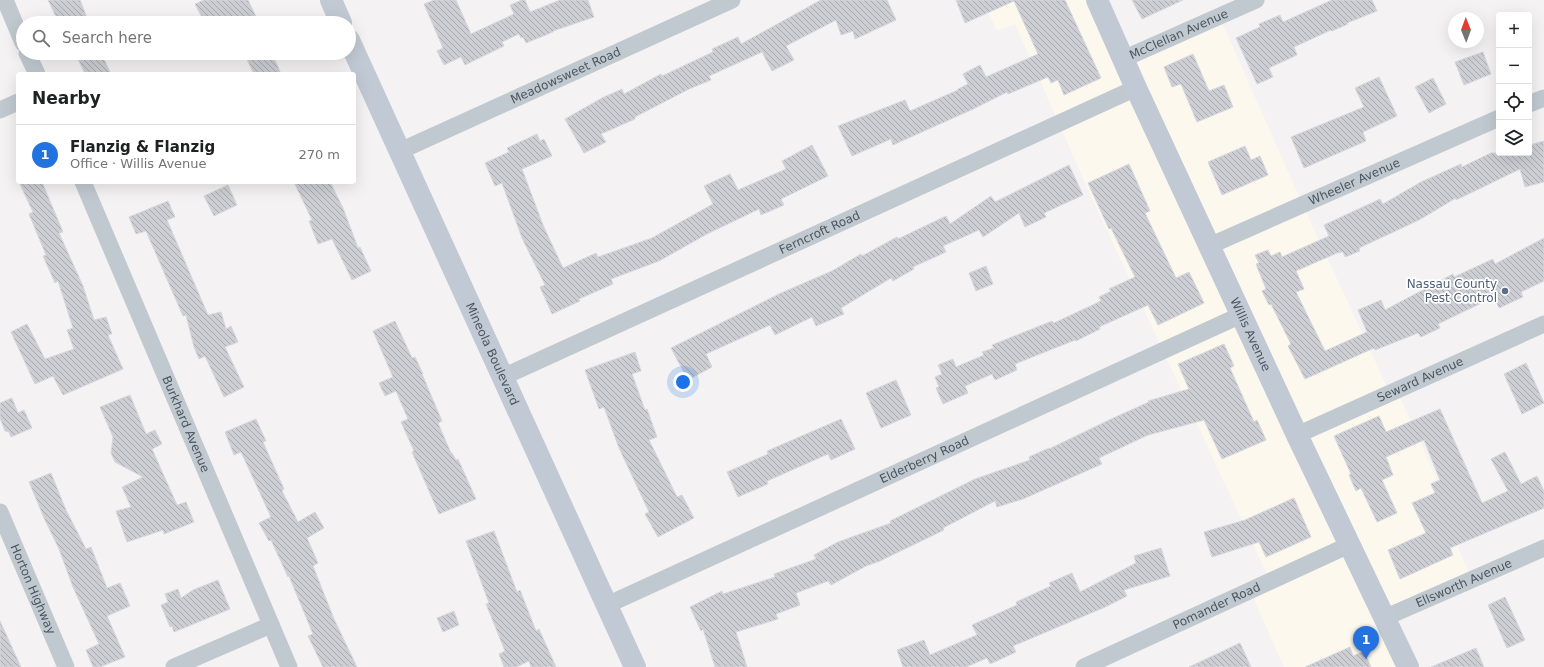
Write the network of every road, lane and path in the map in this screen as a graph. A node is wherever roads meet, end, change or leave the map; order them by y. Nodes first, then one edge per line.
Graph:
1 (5, 0) edge
2 (330, 0) edge
3 (732, 0) edge
4 (1098, 0) edge
5 (1256, 0) edge
6 (338, 16) edge
7 (16, 26) edge
8 (356, 55) edge
9 (1123, 59) junction
10 (31, 60) edge
11 (35, 72) edge
12 (1136, 88) junction
13 (1544, 98) edge
14 (16, 103) edge
15 (1532, 103) edge
16 (0, 110) edge
17 (1496, 119) edge
18 (400, 152) junction
19 (84, 184) edge
20 (1209, 246) junction
21 (1241, 314) junction
22 (1544, 324) edge
23 (502, 377) junction
24 (1296, 435) junction
25 (0, 512) edge
26 (1349, 545) junction
27 (1544, 548) edge
28 (607, 604) junction
29 (1384, 618) junction
30 (272, 625) junction
31 (66, 667) edge
32 (174, 667) edge
33 (289, 667) edge
34 (635, 667) edge
35 (1084, 667) edge
36 (1408, 667) edge

1 - 7 street
2 - 6 main road
3 - 18 street, Meadowsweet Road
4 - 9 main road, Willis Avenue
5 - 9 street, McClellan Avenue
8 - 18 main road, Mineola Boulevard
9 - 12 main road, Willis Avenue
10 - 11 street
12 - 20 main road, Willis Avenue
12 - 23 street, Ferncroft Road
13 - 15 street
14 - 16 street
17 - 20 street, Wheeler Avenue
18 - 23 main road, Mineola Boulevard
19 - 30 street, Burkhard Avenue
20 - 21 main road, Willis Avenue
21 - 24 main road, Willis Avenue
21 - 28 street, Elderberry Road
22 - 24 street, Seward Avenue
23 - 28 main road, Mineola Boulevard
24 - 26 main road, Willis Avenue
25 - 31 street, Horton Highway
26 - 29 main road, Willis Avenue
26 - 35 street, Pomander Road
27 - 29 street, Ellsworth Avenue
28 - 34 main road, Mineola Boulevard
29 - 36 main road, Willis Avenue
30 - 32 street
30 - 33 street, Burkhard Avenue

